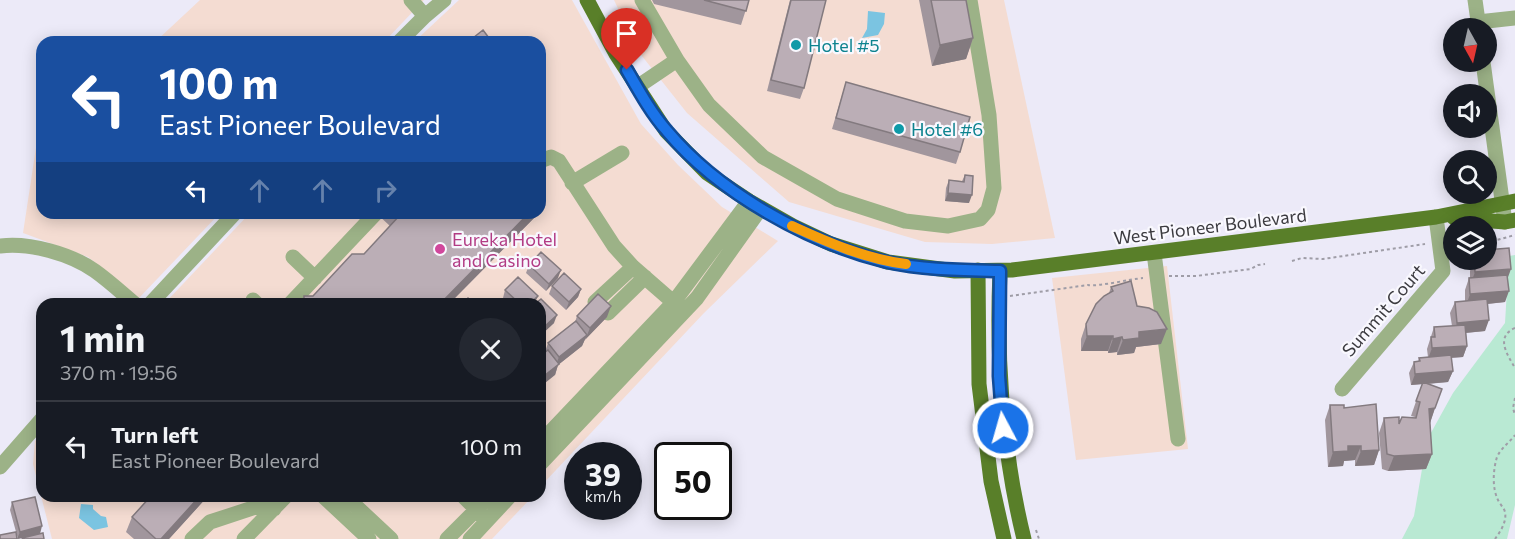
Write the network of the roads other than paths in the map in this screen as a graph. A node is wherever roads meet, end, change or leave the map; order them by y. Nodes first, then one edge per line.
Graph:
1 (411, 0) edge
2 (444, 0) edge
3 (587, 0) edge
4 (642, 0) edge
5 (970, 0) edge
6 (1475, 0) edge
7 (425, 16) junction
8 (1478, 18) edge
9 (1515, 18) edge
10 (1497, 22) edge
11 (405, 36) edge
12 (677, 60) junction
13 (1485, 72) edge
14 (637, 87) junction
15 (622, 153) dead end
16 (546, 159) edge
17 (572, 183) junction
18 (1509, 202) edge
19 (755, 204) junction
20 (1436, 217) junction
21 (229, 219) edge
22 (370, 219) edge
23 (1510, 221) edge
24 (0, 246) edge
25 (1154, 253) junction
26 (293, 257) dead end
27 (633, 267) junction
28 (989, 270) junction
29 (645, 277) junction
30 (315, 278) junction
31 (607, 290) junction
32 (128, 298) edge
33 (156, 298) edge
34 (296, 298) edge
35 (619, 301) junction
36 (595, 302) edge
37 (679, 307) junction
38 (608, 313) edge
39 (1342, 389) dead end
40 (36, 426) edge
41 (546, 437) edge
42 (1178, 439) dead end
43 (546, 457) edge
44 (0, 467) edge
45 (280, 502) edge
46 (330, 502) edge
47 (351, 502) edge
48 (469, 502) edge
49 (488, 502) edge
50 (501, 502) edge
51 (274, 509) junction
52 (483, 515) junction
53 (192, 539) edge
54 (244, 539) edge
55 (369, 539) edge
56 (391, 539) edge
57 (447, 539) edge
58 (470, 539) edge
59 (1004, 539) edge
60 (1024, 539) edge

1 - 7 street
2 - 7 street
3 - 14 main road, West Pioneer Boulevard
4 - 12 street
5 - 12 street
6 - 8 street
7 - 11 street
9 - 10 street
12 - 14 street
13 - 18 street
14 - 19 main road, West Pioneer Boulevard
15 - 17 street
16 - 17 street
17 - 27 street
18 - 20 main road, West Pioneer Boulevard
18 - 23 street
19 - 28 main road, West Pioneer Boulevard
19 - 37 street
20 - 23 main road, West Pioneer Boulevard
20 - 25 main road, West Pioneer Boulevard
20 - 39 street, Summit Court
21 - 33 street
22 - 30 street
24 - 32 street
25 - 28 main road, West Pioneer Boulevard
25 - 42 street
26 - 30 street
27 - 29 street
27 - 31 street
28 - 59 main road
28 - 60 main road
29 - 35 street
29 - 37 street
30 - 34 street
31 - 35 street
31 - 36 street
35 - 38 street
37 - 41 street
37 - 43 street
40 - 44 street
45 - 51 street
46 - 55 street
47 - 56 street
48 - 52 street
49 - 52 street
50 - 52 street
51 - 53 street
51 - 54 street
52 - 57 street
52 - 58 street

